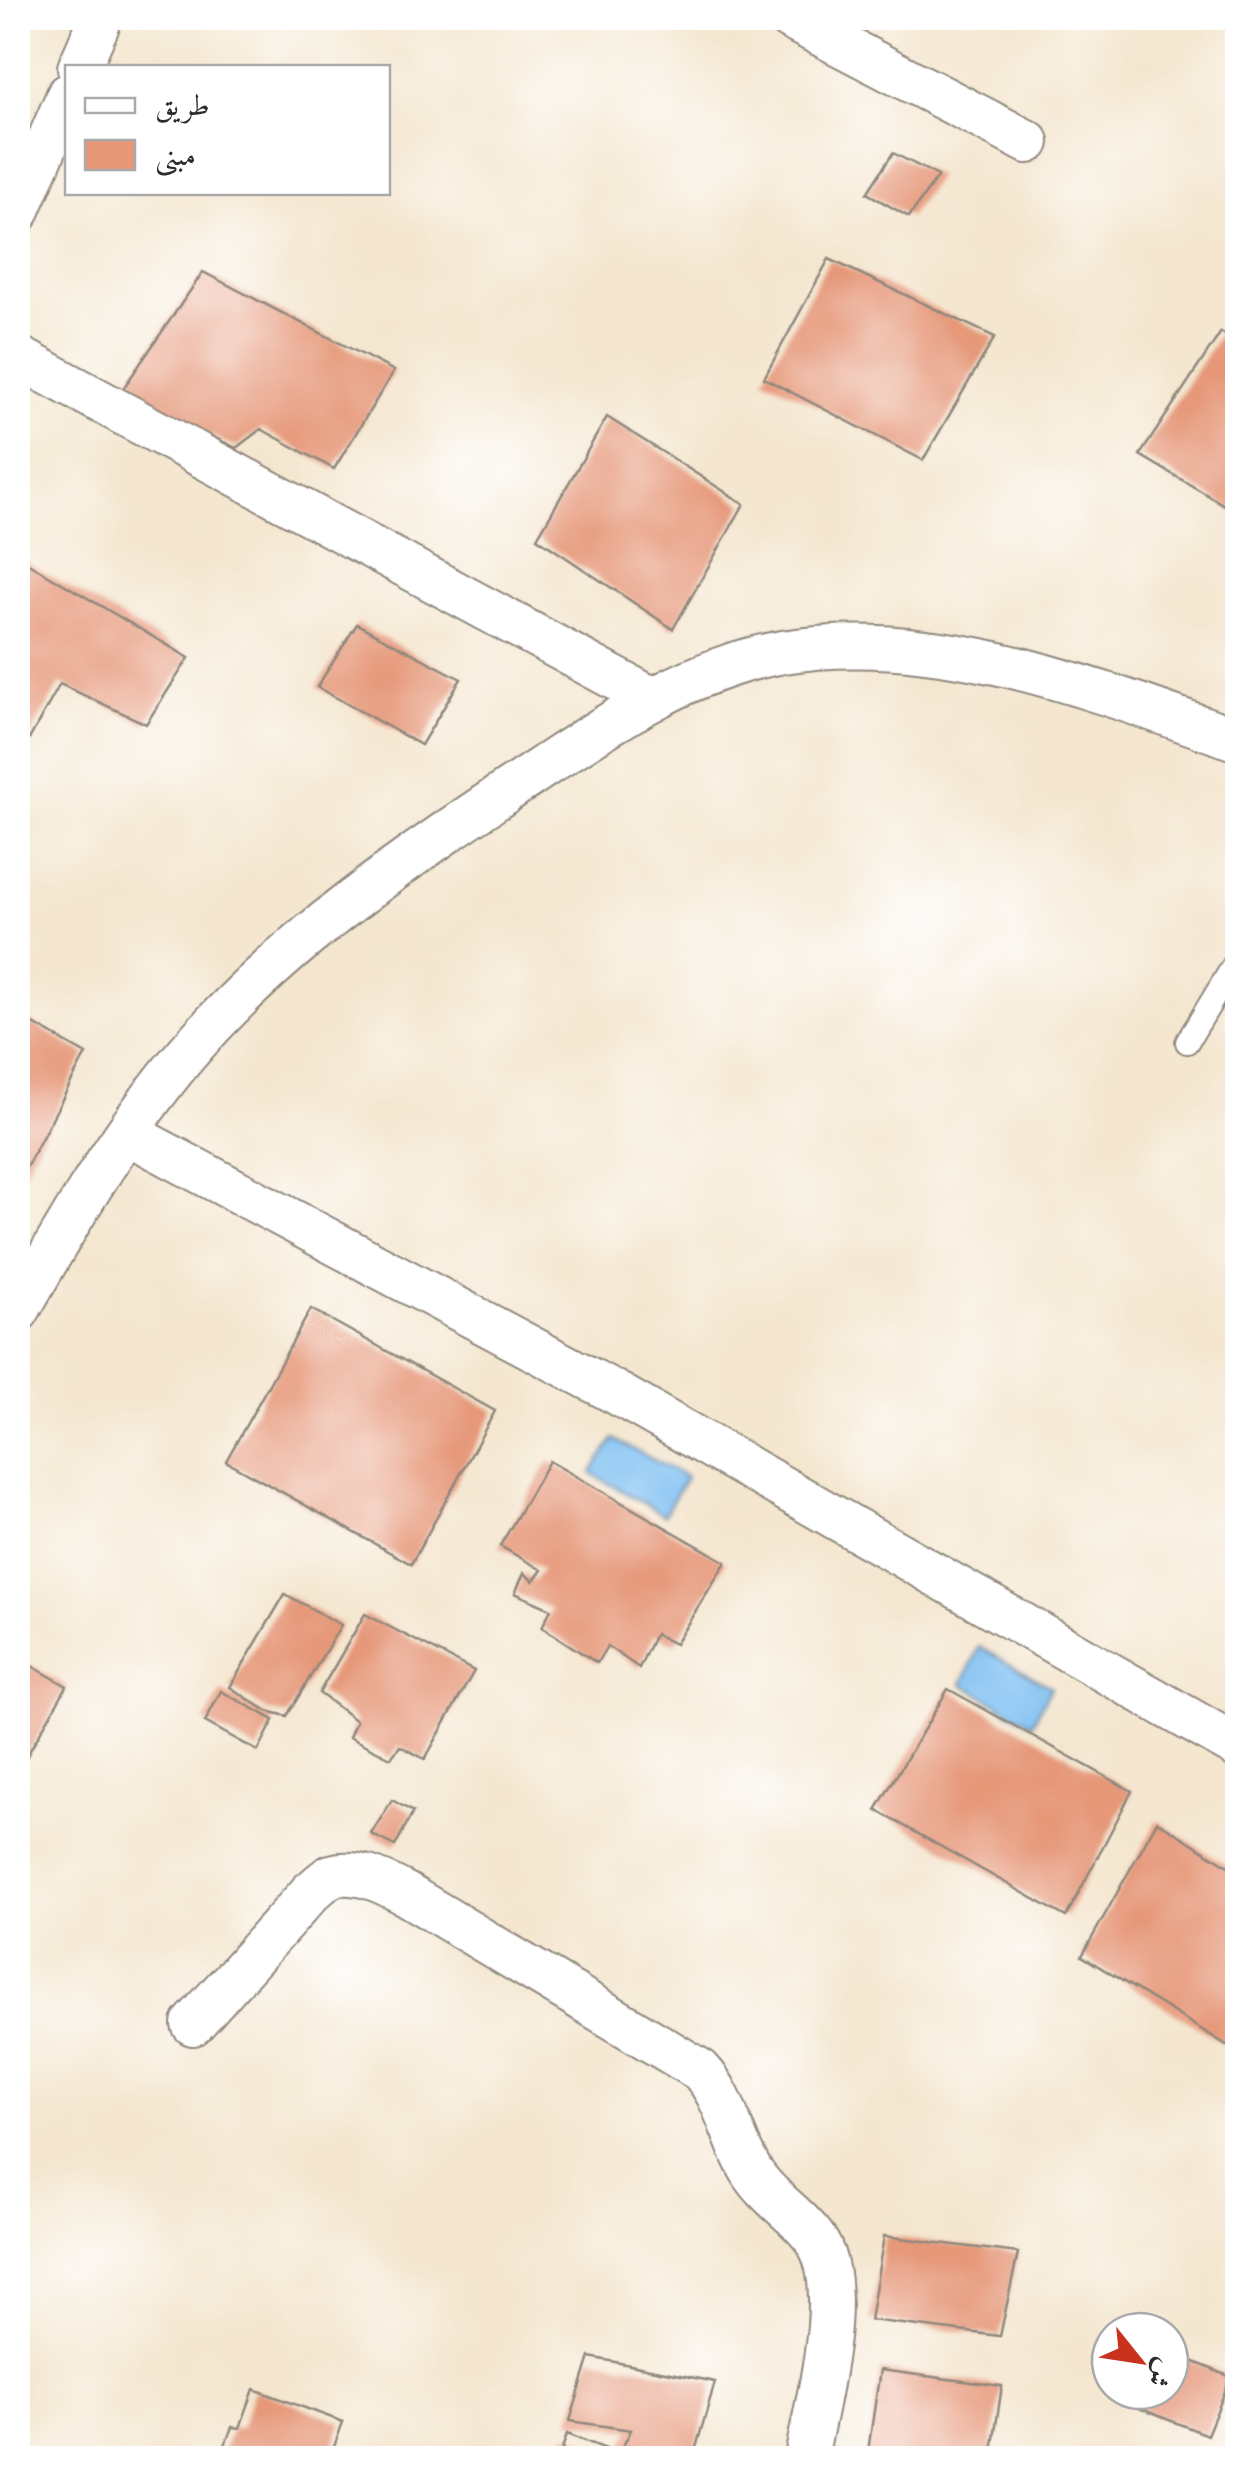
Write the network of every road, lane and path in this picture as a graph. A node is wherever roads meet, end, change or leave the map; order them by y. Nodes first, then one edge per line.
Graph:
1 (101, 18) edge
2 (789, 18) edge
3 (81, 65) edge
4 (65, 103) edge
5 (1028, 142) dead end
6 (18, 212) edge
7 (18, 356) edge
8 (653, 699) junction
9 (1238, 740) edge
10 (1238, 958) edge
11 (1187, 1042) dead end
12 (127, 1132) junction
13 (18, 1310) edge
14 (1238, 1748) edge
15 (193, 2024) dead end
16 (806, 2458) edge

1 - 3 street
2 - 5 street
4 - 6 street
7 - 8 street
8 - 9 street
8 - 12 street
10 - 11 lane
12 - 13 street
12 - 14 street
15 - 16 street

